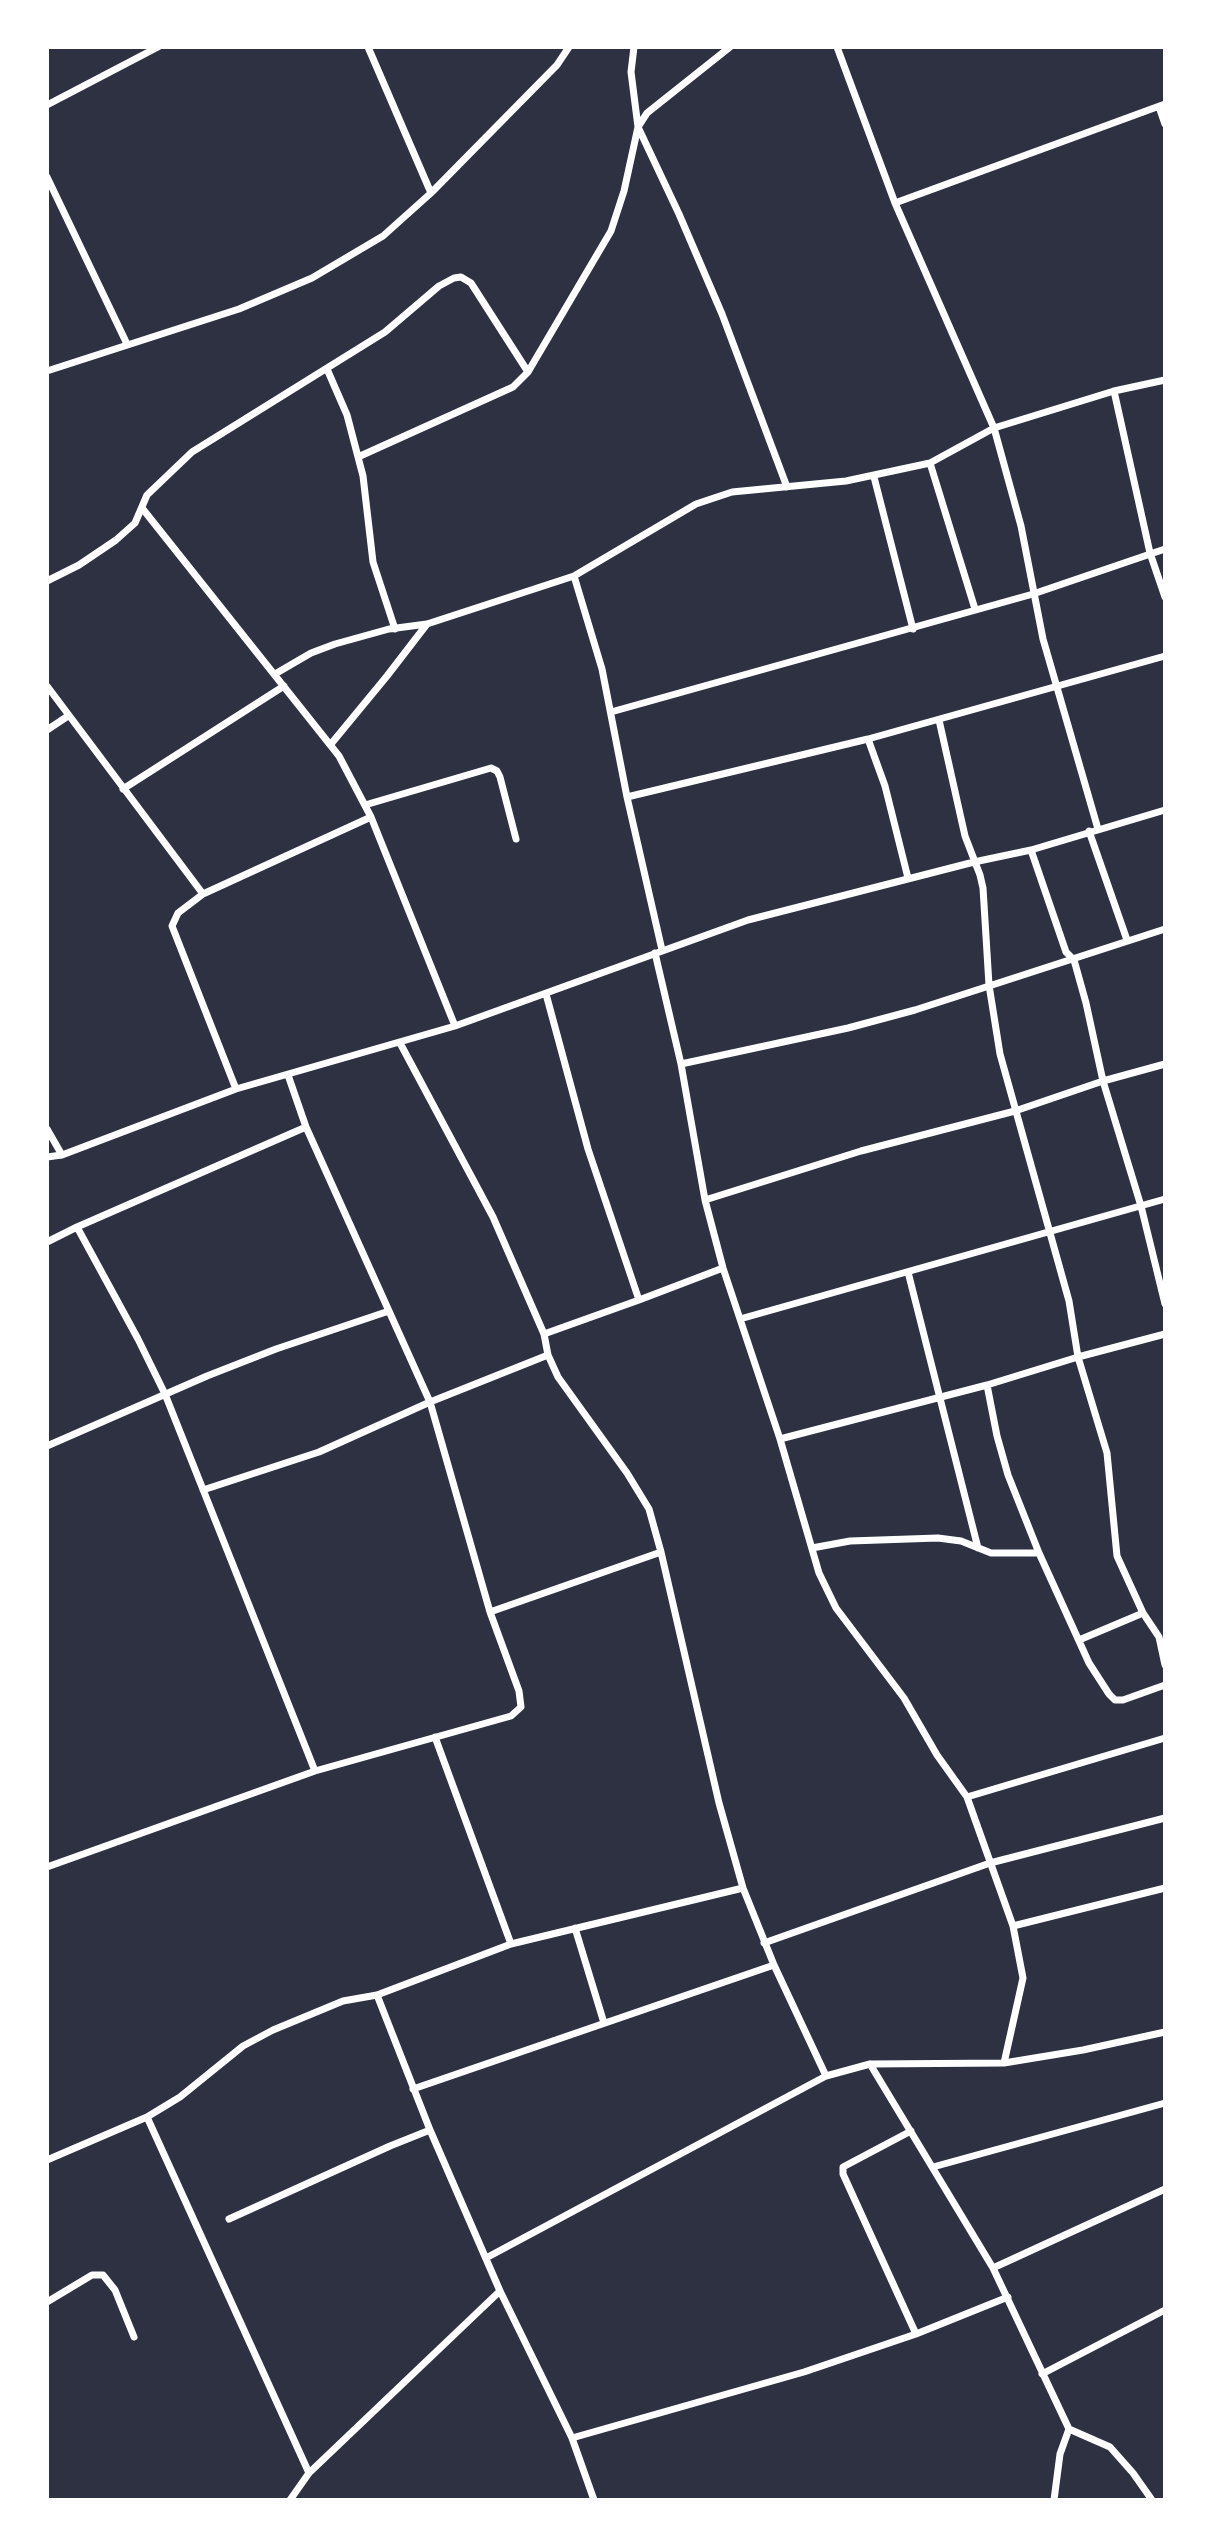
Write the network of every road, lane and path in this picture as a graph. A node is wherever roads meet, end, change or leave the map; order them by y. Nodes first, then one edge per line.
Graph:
1 (158, 47) edge
2 (368, 47) edge
3 (569, 47) edge
4 (634, 47) edge
5 (730, 47) edge
6 (837, 47) edge
7 (47, 105) edge
8 (1162, 106) edge
9 (1165, 124) edge
10 (638, 127) junction
11 (47, 177) edge
12 (431, 193) junction
13 (895, 203) junction
14 (127, 344) junction
15 (327, 369) junction
16 (47, 371) edge
17 (528, 372) junction
18 (1165, 380) edge
19 (1114, 391) junction
20 (995, 428) junction
21 (358, 457) junction
22 (930, 463) junction
23 (874, 477) junction
24 (787, 486) junction
25 (142, 508) junction
26 (1165, 549) edge
27 (1150, 553) junction
28 (574, 576) junction
29 (47, 581) edge
30 (1033, 594) junction
31 (1165, 597) edge
32 (975, 610) junction
33 (427, 624) junction
34 (395, 629) junction
35 (913, 629) junction
36 (1165, 656) edge
37 (275, 674) junction
38 (47, 686) edge
39 (284, 686) junction
40 (1056, 686) junction
41 (611, 712) junction
42 (68, 716) junction
43 (939, 719) junction
44 (47, 730) edge
45 (868, 739) junction
46 (331, 744) junction
47 (123, 789) junction
48 (627, 797) junction
49 (365, 805) junction
50 (1165, 810) edge
51 (371, 817) junction
52 (1098, 829) junction
53 (1089, 831) junction
54 (516, 839) dead end
55 (1031, 850) junction
56 (974, 862) junction
57 (908, 878) junction
58 (202, 894) junction
59 (1165, 929) edge
60 (1127, 940) junction
61 (659, 952) junction
62 (1074, 960) junction
63 (989, 985) junction
64 (545, 994) junction
65 (454, 1026) junction
66 (400, 1043) junction
67 (681, 1064) junction
68 (1165, 1065) edge
69 (288, 1075) junction
70 (1103, 1081) junction
71 (236, 1090) junction
72 (1015, 1111) junction
73 (306, 1127) junction
74 (47, 1129) edge
75 (62, 1155) junction
76 (47, 1157) edge
77 (1165, 1199) edge
78 (705, 1200) junction
79 (1141, 1206) junction
80 (77, 1227) junction
81 (1050, 1231) junction
82 (47, 1242) edge
83 (723, 1268) junction
84 (908, 1272) junction
85 (639, 1300) junction
86 (1165, 1304) edge
87 (389, 1311) junction
88 (740, 1320) junction
89 (544, 1334) junction
90 (1165, 1334) edge
91 (548, 1355) junction
92 (1078, 1357) junction
93 (987, 1385) junction
94 (165, 1394) junction
95 (941, 1398) junction
96 (430, 1402) junction
97 (780, 1439) junction
98 (47, 1446) edge
99 (203, 1490) junction
100 (812, 1548) junction
101 (978, 1548) junction
102 (661, 1552) junction
103 (1039, 1553) junction
104 (490, 1612) junction
105 (1143, 1613) junction
106 (1165, 1627) edge
107 (1159, 1637) junction
108 (1079, 1640) junction
109 (1165, 1665) edge
110 (1165, 1685) edge
111 (435, 1737) junction
112 (1165, 1738) edge
113 (315, 1771) junction
114 (967, 1797) junction
115 (1165, 1818) edge
116 (990, 1863) junction
117 (47, 1867) edge
118 (743, 1888) junction
119 (1165, 1888) edge
120 (1013, 1926) junction
121 (575, 1928) junction
122 (764, 1943) junction
123 (511, 1944) junction
124 (774, 1965) junction
125 (377, 1995) junction
126 (604, 2023) junction
127 (1165, 2032) edge
128 (1004, 2063) junction
129 (870, 2064) junction
130 (826, 2076) junction
131 (413, 2089) junction
132 (1165, 2103) edge
133 (147, 2117) junction
134 (430, 2130) junction
135 (911, 2131) junction
136 (47, 2160) edge
137 (933, 2167) junction
138 (1165, 2189) edge
139 (229, 2219) dead end
140 (486, 2258) junction
141 (993, 2267) junction
142 (500, 2291) junction
143 (1008, 2297) junction
144 (47, 2302) edge
145 (1165, 2310) edge
146 (916, 2333) junction
147 (134, 2337) dead end
148 (1042, 2374) junction
149 (1069, 2429) junction
150 (572, 2438) junction
151 (309, 2473) junction
152 (290, 2500) edge
153 (594, 2500) edge
154 (1054, 2500) edge
155 (1152, 2500) edge

1 - 7 street
2 - 12 street
3 - 12 street
4 - 10 street
5 - 10 street
6 - 13 street
8 - 9 street
8 - 13 street
10 - 17 street
10 - 24 street
11 - 14 street
12 - 14 street
13 - 20 street
14 - 16 street
15 - 17 street
15 - 21 street
15 - 25 street
17 - 21 street
18 - 19 street
19 - 20 street
19 - 27 street
20 - 22 street
20 - 30 street
21 - 34 street
22 - 23 street
22 - 32 street
23 - 24 street
23 - 35 street
24 - 28 street
25 - 29 street
25 - 37 street
26 - 27 street
27 - 30 street
27 - 31 street
28 - 33 street
28 - 41 street
30 - 32 street
30 - 40 street
32 - 35 street
33 - 34 street
33 - 46 street
34 - 37 street
35 - 41 street
36 - 40 street
37 - 39 street
38 - 42 street
39 - 46 street
39 - 47 street
40 - 43 street
40 - 52 street
41 - 48 street
42 - 44 street
42 - 47 street
43 - 45 street
43 - 56 street
45 - 48 street
45 - 57 street
46 - 49 street
47 - 58 street
48 - 61 street
49 - 51 street
49 - 54 street
50 - 52 street
51 - 58 street
51 - 65 street
52 - 53 street
53 - 55 street
53 - 60 street
55 - 56 street
55 - 62 street
56 - 57 street
56 - 63 street
57 - 61 street
58 - 71 street
59 - 60 street
60 - 62 street
61 - 64 street
61 - 67 street
62 - 63 street
62 - 70 street
63 - 67 street
63 - 72 street
64 - 65 street
64 - 85 street
65 - 66 street
66 - 69 street
66 - 89 street
67 - 78 street
68 - 70 street
69 - 71 street
69 - 73 street
70 - 72 street
70 - 79 street
71 - 75 street
72 - 78 street
72 - 81 street
73 - 80 street
73 - 87 street
74 - 75 street
75 - 76 street
77 - 79 street
78 - 83 street
79 - 81 street
79 - 86 street
80 - 82 street
80 - 94 street
81 - 84 street
81 - 92 street
83 - 85 street
83 - 88 street
84 - 88 street
84 - 95 street
85 - 89 street
87 - 94 street
87 - 96 street
88 - 97 street
89 - 91 street
90 - 92 street
91 - 96 street
91 - 102 street
92 - 93 street
92 - 105 street
93 - 95 street
93 - 103 street
94 - 98 street
94 - 99 street
95 - 97 street
95 - 101 street
96 - 99 street
96 - 104 street
97 - 100 street
99 - 113 street
100 - 101 street
100 - 114 street
101 - 103 street
102 - 104 street
102 - 118 street
103 - 108 street
104 - 111 street
105 - 107 street
105 - 108 street
106 - 107 street
107 - 109 street
108 - 110 street
111 - 113 street
111 - 123 street
112 - 114 street
113 - 117 street
114 - 116 street
115 - 116 street
116 - 120 street
116 - 122 street
118 - 121 street
118 - 122 street
119 - 120 street
120 - 128 street
121 - 123 street
121 - 126 street
122 - 124 street
123 - 125 street
124 - 126 street
124 - 130 street
125 - 131 street
125 - 133 street
126 - 131 street
127 - 128 street
128 - 129 street
129 - 130 street
129 - 135 street
130 - 140 street
131 - 134 street
132 - 137 street
133 - 136 street
133 - 151 street
134 - 139 street
134 - 140 street
135 - 137 street
135 - 146 street
137 - 141 street
138 - 141 street
140 - 142 street
141 - 143 street
142 - 150 street
142 - 151 street
143 - 146 street
143 - 148 street
144 - 147 street
145 - 148 street
146 - 150 street
148 - 149 street
149 - 154 street
149 - 155 street
150 - 153 street
151 - 152 street

